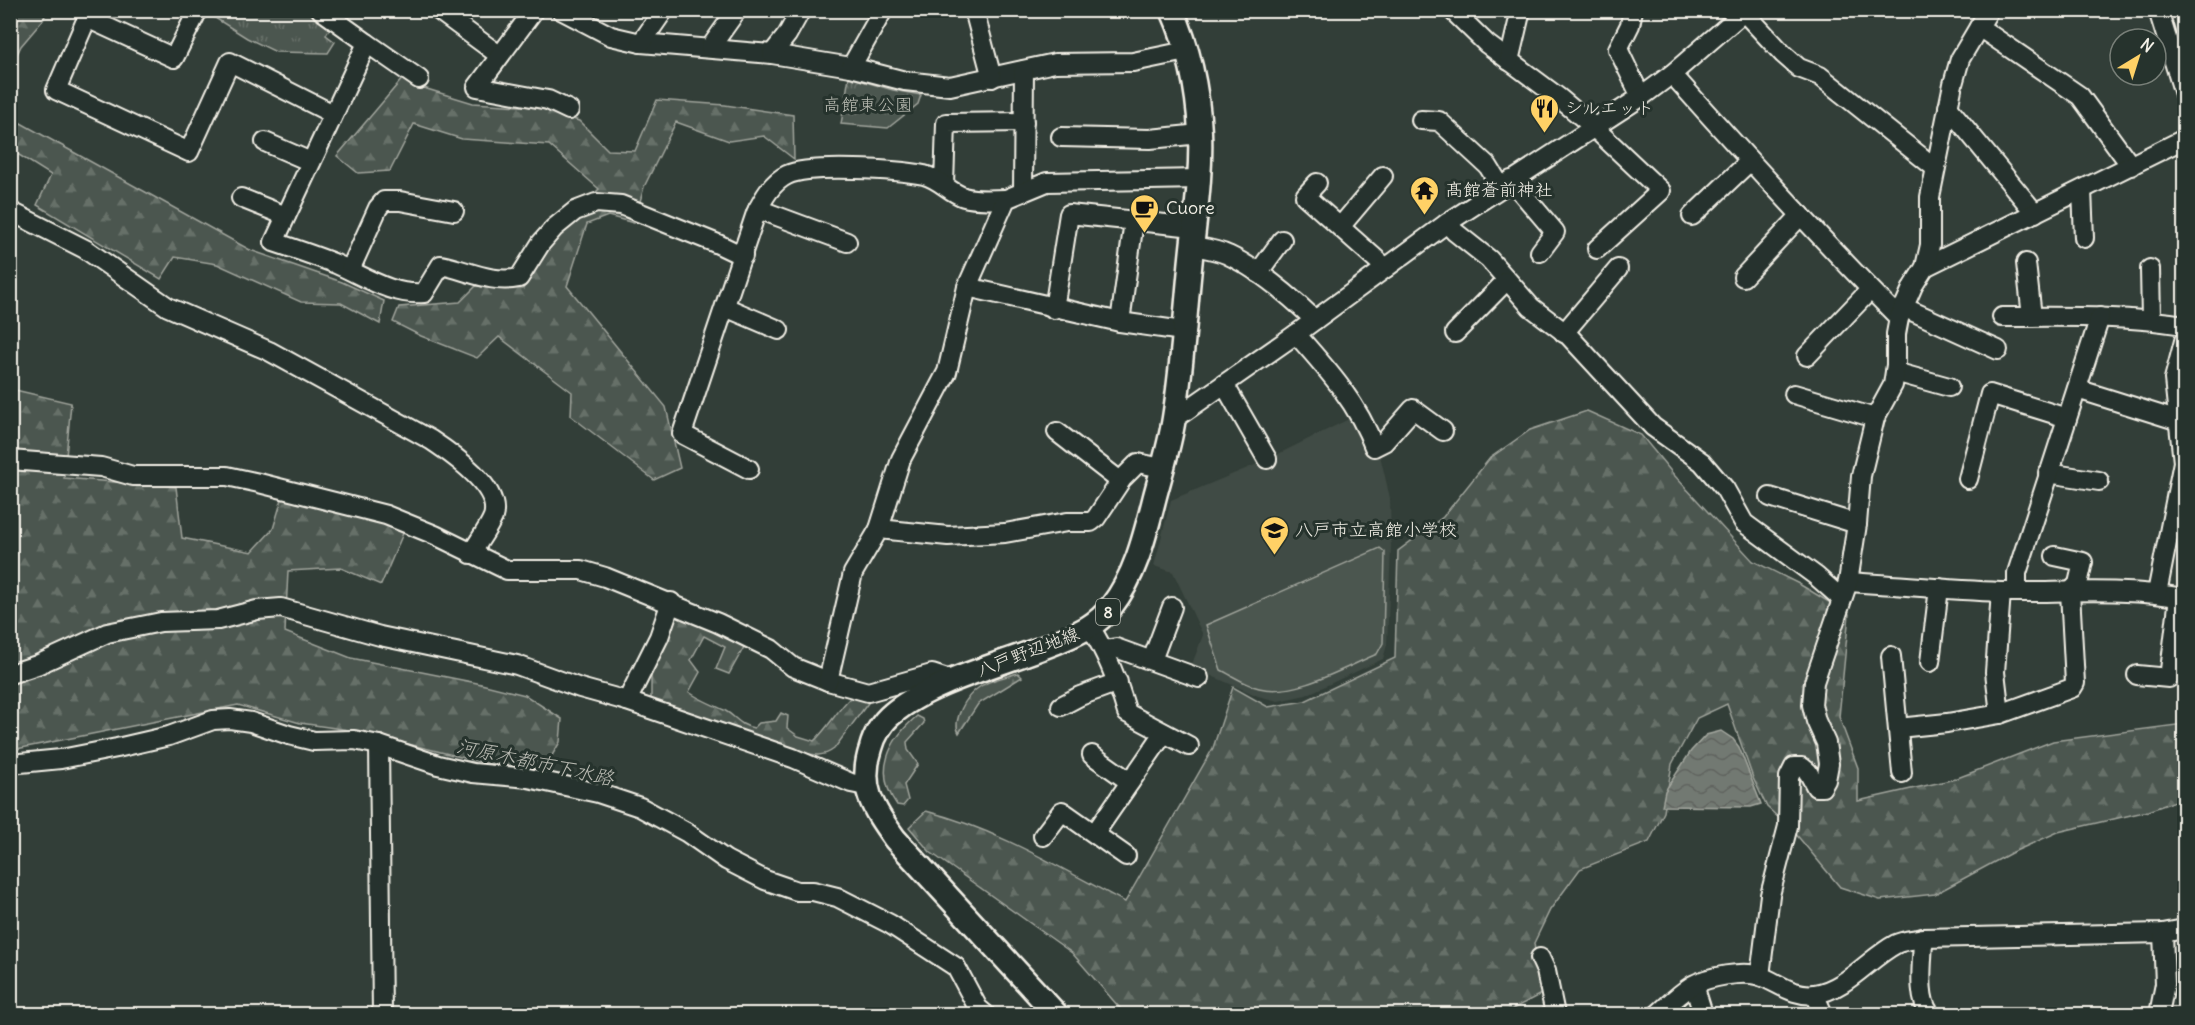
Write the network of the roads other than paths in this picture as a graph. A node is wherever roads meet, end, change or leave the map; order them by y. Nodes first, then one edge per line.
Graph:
1 (191, 10) edge
2 (321, 10) edge
3 (438, 10) edge
4 (534, 10) edge
5 (561, 10) edge
6 (664, 10) edge
7 (737, 10) edge
8 (801, 10) edge
9 (883, 10) edge
10 (974, 10) edge
11 (1452, 10) edge
12 (1521, 10) edge
13 (1633, 10) edge
14 (1989, 10) edge
15 (2158, 10) edge
16 (1174, 11) edge
17 (1745, 11) edge
18 (591, 17) edge
19 (346, 18) edge
20 (1979, 27) junction
21 (366, 43) junction
22 (641, 43) junction
23 (710, 48) junction
24 (1186, 51) junction
25 (772, 54) junction
26 (499, 55) junction
27 (1509, 61) junction
28 (851, 67) junction
29 (1024, 70) junction
30 (1672, 74) junction
31 (992, 78) junction
32 (419, 79) dead end
33 (2184, 94) edge
34 (1641, 97) junction
35 (1948, 107) junction
36 (569, 110) dead end
37 (333, 114) junction
38 (1421, 120) dead end
39 (1024, 122) junction
40 (1594, 128) junction
41 (1200, 134) junction
42 (1062, 137) dead end
43 (2184, 139) edge
44 (265, 141) dead end
45 (1750, 161) junction
46 (311, 162) junction
47 (1934, 166) junction
48 (2131, 166) junction
49 (1383, 176) dead end
50 (1199, 179) junction
51 (1317, 183) dead end
52 (1506, 183) junction
53 (944, 185) junction
54 (2082, 190) junction
55 (1023, 191) junction
56 (241, 198) dead end
57 (1005, 199) junction
58 (758, 209) junction
59 (10, 210) edge
60 (454, 211) dead end
61 (2035, 213) junction
62 (1801, 215) junction
63 (286, 216) junction
64 (1692, 216) dead end
65 (1134, 221) junction
66 (1448, 223) junction
67 (1340, 227) junction
68 (1193, 236) junction
69 (2084, 238) dead end
70 (1282, 240) dead end
71 (847, 242) dead end
72 (1597, 249) dead end
73 (1540, 252) dead end
74 (742, 256) junction
75 (2026, 263) dead end
76 (1925, 267) junction
77 (1386, 268) junction
78 (1618, 269) dead end
79 (2150, 269) dead end
80 (350, 270) junction
81 (1258, 273) junction
82 (1743, 277) dead end
83 (1506, 281) junction
84 (967, 287) junction
85 (1870, 290) junction
86 (725, 308) junction
87 (1054, 309) junction
88 (1901, 312) junction
89 (2002, 317) dead end
90 (2032, 317) junction
91 (2100, 317) junction
92 (1315, 320) junction
93 (2151, 320) junction
94 (1120, 322) junction
95 (2184, 325) edge
96 (779, 330) dead end
97 (1183, 331) junction
98 (1455, 333) dead end
99 (1564, 333) junction
100 (1296, 334) junction
101 (2184, 341) edge
102 (1998, 350) dead end
103 (1808, 356) dead end
104 (1895, 372) junction
105 (1224, 384) junction
106 (1949, 387) dead end
107 (2077, 389) junction
108 (1794, 394) dead end
109 (2067, 417) junction
110 (1875, 418) junction
111 (1174, 419) junction
112 (2179, 421) junction
113 (1443, 431) dead end
114 (1057, 432) dead end
115 (1267, 459) dead end
116 (10, 460) edge
117 (1162, 468) junction
118 (749, 469) dead end
119 (2048, 473) junction
120 (1968, 478) dead end
121 (1120, 481) junction
122 (2099, 481) dead end
123 (1770, 497) dead end
124 (1857, 524) junction
125 (879, 530) junction
126 (471, 554) junction
127 (2055, 556) dead end
128 (1939, 588) junction
129 (1845, 590) junction
130 (2009, 591) junction
131 (2070, 592) junction
132 (2157, 593) junction
133 (2182, 598) edge
134 (671, 602) junction
135 (1172, 607) dead end
136 (1090, 627) junction
137 (1105, 650) junction
138 (1891, 656) dead end
139 (1152, 660) junction
140 (1930, 663) dead end
141 (10, 675) edge
142 (2137, 675) dead end
143 (1199, 678) dead end
144 (828, 681) junction
145 (952, 681) junction
146 (1118, 682) junction
147 (627, 701) junction
148 (1062, 706) dead end
149 (2000, 714) junction
150 (1898, 728) junction
151 (1164, 733) junction
152 (380, 745) junction
153 (1189, 746) dead end
154 (1092, 755) dead end
155 (10, 764) edge
156 (1902, 773) dead end
157 (1130, 782) junction
158 (866, 786) junction
159 (1095, 833) junction
160 (1043, 836) dead end
161 (1126, 856) dead end
162 (2184, 929) edge
163 (2163, 933) junction
164 (1923, 938) junction
165 (1540, 958) dead end
166 (1760, 976) junction
167 (1694, 985) junction
168 (1814, 994) junction
169 (382, 1014) edge
170 (985, 1014) edge
171 (1056, 1014) edge
172 (1555, 1014) edge
173 (1658, 1014) edge
174 (1702, 1014) edge
175 (1823, 1014) edge
176 (1930, 1014) edge
177 (2159, 1014) edge

1 - 37 street
2 - 19 street
3 - 26 street
4 - 26 street
5 - 18 street
6 - 22 street
7 - 23 street
8 - 25 street
9 - 28 street
10 - 31 street
11 - 27 street
12 - 27 street
13 - 34 street
14 - 20 street
15 - 33 street
16 - 24 main road, 八戸野辺地線 / 8
17 - 30 street
17 - 47 street
18 - 22 street
19 - 21 street
20 - 35 street
20 - 48 street
21 - 32 street
21 - 37 street
22 - 23 street
23 - 25 street
24 - 29 street
24 - 41 main road, 八戸野辺地線 / 8
25 - 28 street
26 - 36 street
27 - 40 street
28 - 31 street
29 - 31 street
29 - 39 street
30 - 34 street
30 - 45 street
34 - 40 street
35 - 47 street
35 - 61 street
37 - 46 street
38 - 52 street
39 - 53 street
39 - 55 street
40 - 52 street
40 - 72 street
41 - 42 street
41 - 50 main road, 八戸野辺地線 / 8
43 - 48 street
44 - 46 street
45 - 62 street
45 - 64 street
46 - 63 street
47 - 76 street
48 - 54 street
49 - 67 street
50 - 55 street
50 - 68 main road, 八戸野辺地線 / 8
51 - 67 street
52 - 66 street
52 - 73 street
53 - 57 street
53 - 58 street
54 - 61 street
54 - 69 street
55 - 57 street
56 - 63 street
57 - 84 street
58 - 71 street
58 - 74 street
59 - 126 street
60 - 80 street
61 - 76 street
62 - 82 street
62 - 85 street
63 - 80 street
65 - 68 street
65 - 87 street
65 - 94 street
66 - 77 street
66 - 83 street
67 - 77 street
68 - 81 street
68 - 97 main road, 八戸野辺地線 / 8
70 - 81 street
74 - 80 street
74 - 86 street
75 - 90 street
76 - 88 street
77 - 92 street
78 - 99 street
79 - 93 street
81 - 92 street
83 - 98 street
83 - 99 street
84 - 87 street
84 - 125 street
85 - 88 street
85 - 103 street
86 - 96 street
86 - 118 street
87 - 94 street
88 - 102 street
88 - 104 street
89 - 90 street
90 - 91 street
91 - 93 street
91 - 107 street
92 - 100 street
93 - 95 street
94 - 97 street
97 - 111 main road, 八戸野辺地線 / 8
99 - 129 street
100 - 105 street
100 - 113 street
101 - 112 street
104 - 106 street
104 - 110 street
105 - 111 street
105 - 115 street
107 - 109 street
107 - 112 street
108 - 110 street
109 - 119 street
109 - 120 street
110 - 124 street
111 - 117 main road, 八戸野辺地線 / 8
112 - 132 street
114 - 121 street
116 - 126 street
117 - 121 street
117 - 136 main road, 八戸野辺地線 / 8
119 - 122 street
119 - 130 street
121 - 125 street
123 - 124 street
124 - 129 street
125 - 144 street
126 - 134 street
127 - 131 street
128 - 129 street
128 - 130 street
128 - 140 street
129 - 166 street
130 - 131 street
130 - 149 street
131 - 132 street
131 - 149 street
132 - 133 street
133 - 142 street
134 - 144 street
134 - 147 street
135 - 139 street
136 - 137 street
136 - 145 main road, 八戸野辺地線 / 8
137 - 139 street
137 - 146 street
138 - 150 street
139 - 143 street
141 - 147 street
144 - 145 street
145 - 158 main road, 八戸野辺地線 / 8
146 - 148 street
146 - 151 street
147 - 158 street
149 - 150 street
150 - 156 street
151 - 153 street
151 - 157 street
152 - 155 street
152 - 169 street
152 - 170 street
154 - 157 street
157 - 159 street
158 - 171 main road, 八戸野辺地線 / 8
159 - 160 street
159 - 161 street
162 - 163 street
163 - 164 street
163 - 177 street
164 - 168 street
164 - 176 street
165 - 172 street
166 - 167 street
166 - 168 street
167 - 173 street
167 - 174 street
168 - 175 street

